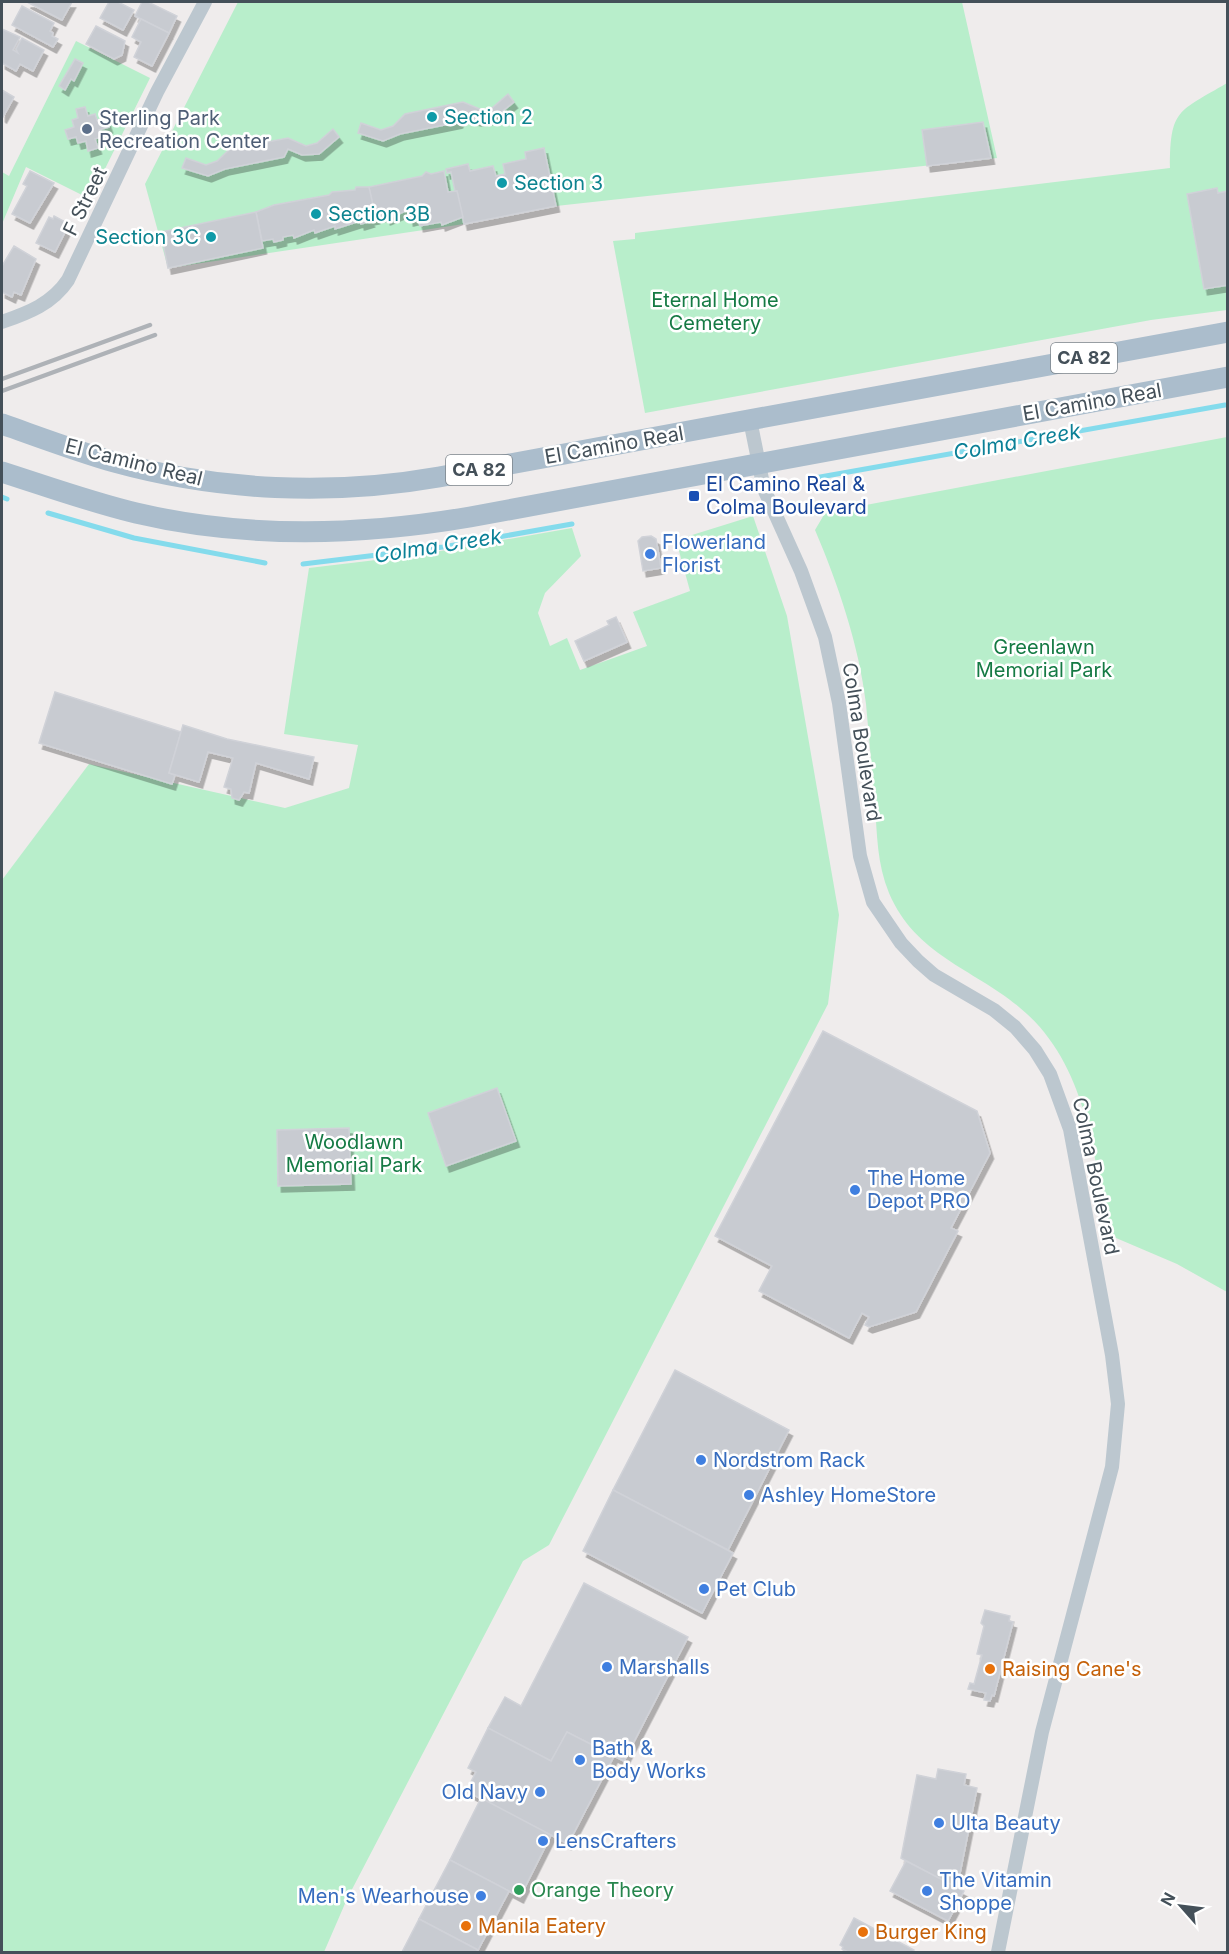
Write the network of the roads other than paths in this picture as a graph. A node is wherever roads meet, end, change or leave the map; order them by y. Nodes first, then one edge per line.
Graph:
1 (205, 2) edge
2 (2, 322) edge
3 (1227, 332) edge
4 (1227, 377) edge
5 (750, 420) junction
6 (2, 424) edge
7 (758, 464) junction
8 (2, 472) edge
9 (998, 1953) edge

1 - 2 street, F Street
3 - 5 main road, El Camino Real / CA 82
4 - 7 main road, El Camino Real / CA 82
5 - 6 main road, El Camino Real / CA 82
5 - 7 street, Colma Boulevard
7 - 8 main road, El Camino Real / CA 82
7 - 9 street, Colma Boulevard

